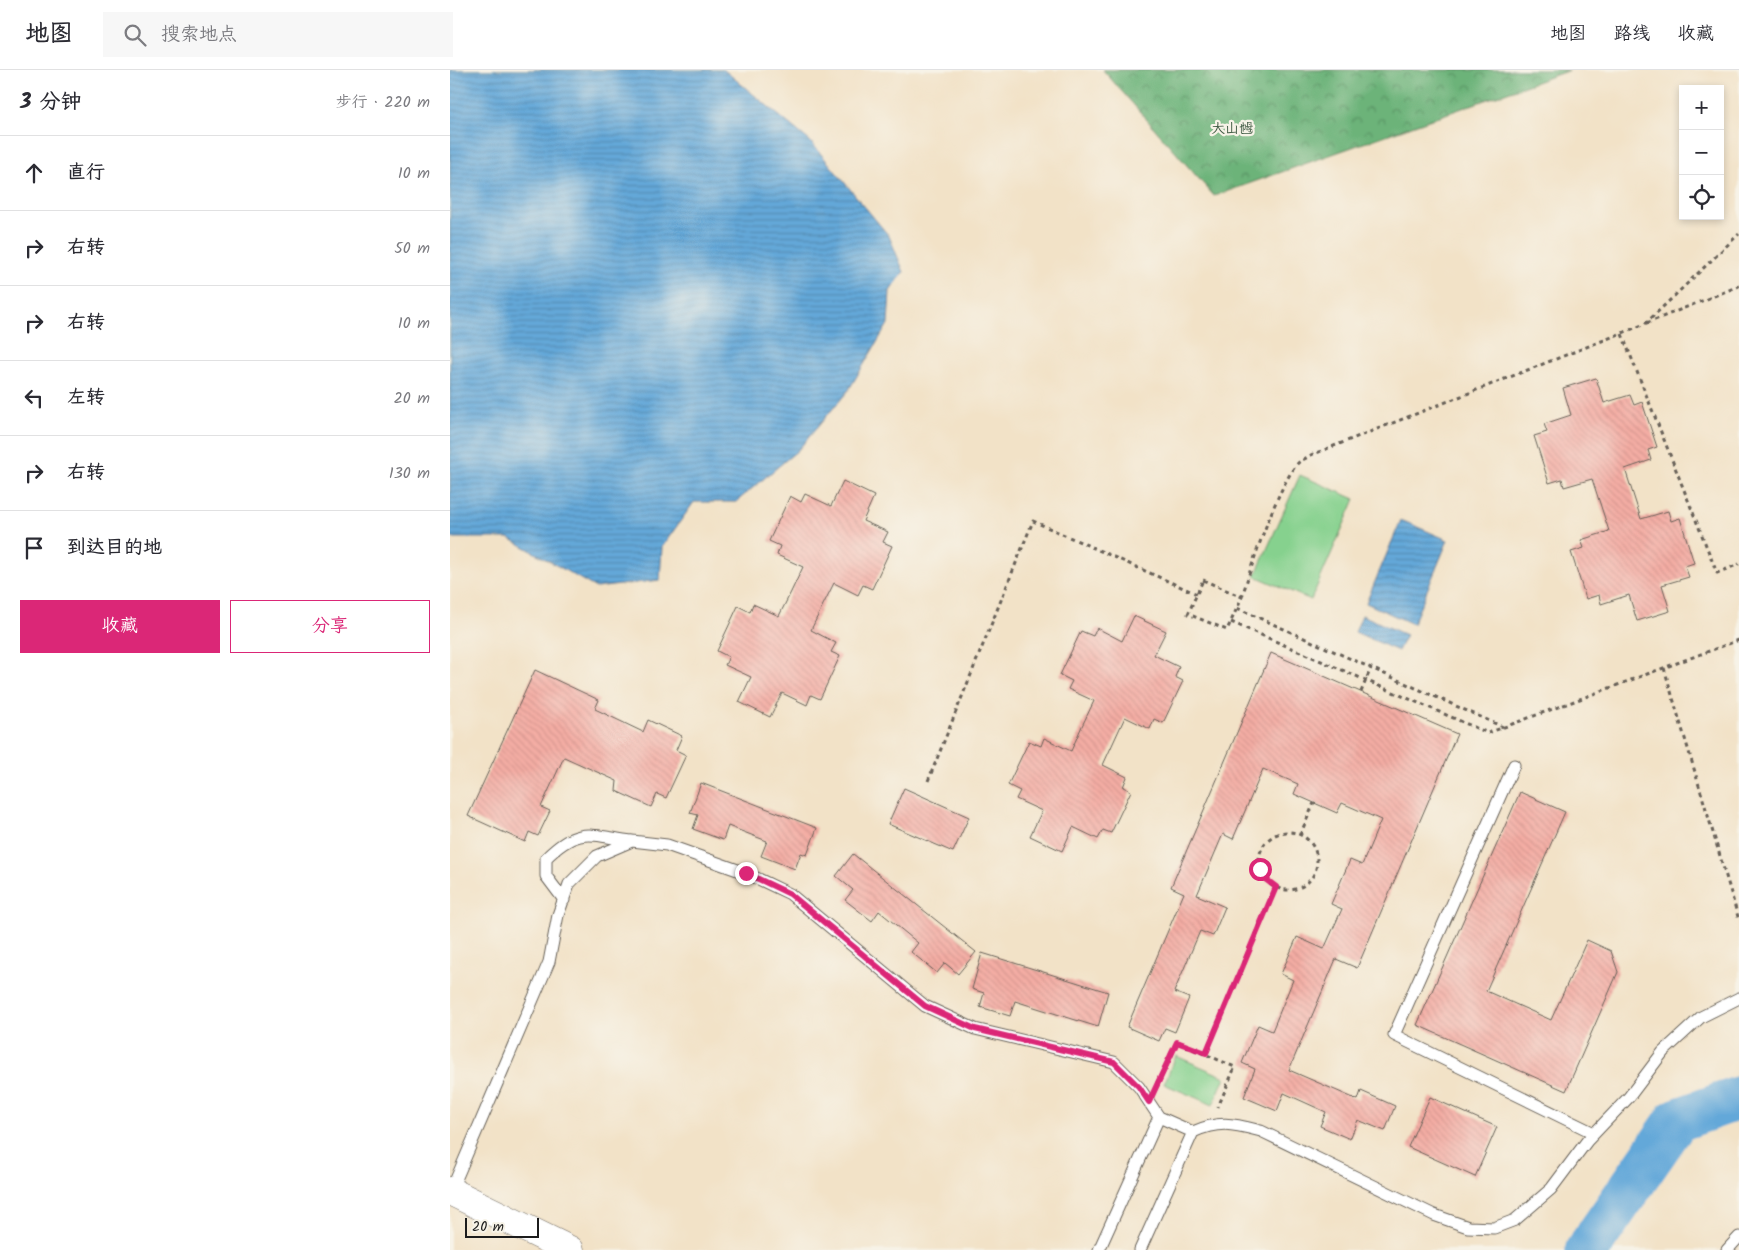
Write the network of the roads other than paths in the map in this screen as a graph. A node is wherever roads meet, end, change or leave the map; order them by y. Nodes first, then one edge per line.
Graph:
1 (1514, 765) dead end
2 (632, 841) junction
3 (564, 900) junction
4 (1739, 998) edge
5 (1159, 1116) junction
6 (1193, 1132) junction
7 (1594, 1133) junction
8 (450, 1191) edge
9 (1739, 1238) edge
10 (570, 1250) edge
11 (1099, 1250) edge
12 (1140, 1250) edge
13 (1727, 1250) edge

1 - 7 lane
2 - 3 lane
2 - 3 lane
2 - 5 lane
3 - 8 lane
4 - 7 lane
5 - 6 lane
5 - 11 lane
6 - 7 lane
6 - 12 lane
8 - 10 main road
9 - 13 lane

